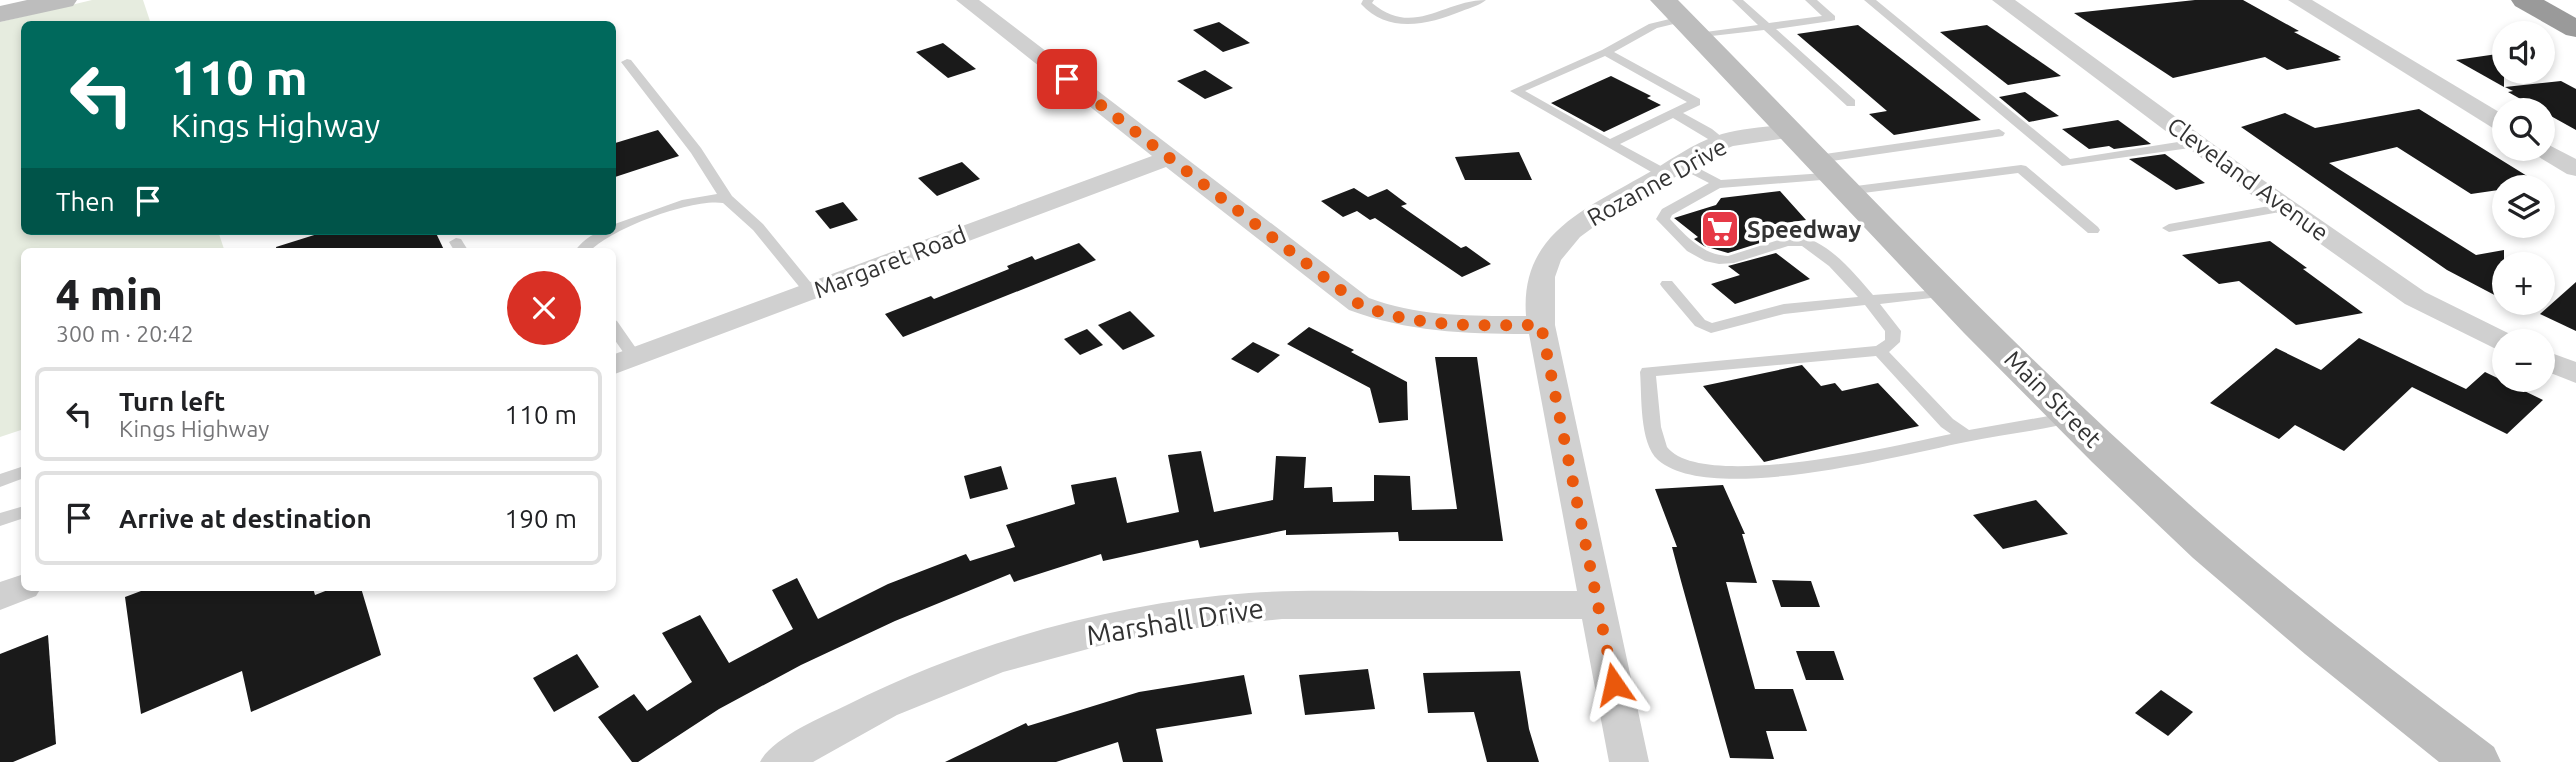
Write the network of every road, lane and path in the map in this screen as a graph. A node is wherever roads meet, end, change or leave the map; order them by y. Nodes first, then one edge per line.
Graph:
1 (65, 0) edge
2 (966, 0) edge
3 (1369, 0) edge
4 (1481, 0) edge
5 (1737, 0) edge
6 (1810, 0) edge
7 (1869, 0) edge
8 (2002, 0) edge
9 (2298, 0) edge
10 (2524, 0) edge
11 (2544, 0) edge
12 (0, 14) edge
13 (1681, 18) edge
14 (2576, 18) edge
15 (1766, 27) junction
16 (2576, 29) edge
17 (1606, 52) junction
18 (626, 62) dead end
19 (1851, 103) dead end
20 (1673, 113) junction
21 (2492, 118) edge
22 (1791, 131) junction
23 (2000, 133) dead end
24 (1722, 142) junction
25 (2197, 143) junction
26 (1610, 144) junction
27 (2555, 156) edge
28 (1168, 158) junction
29 (1673, 169) junction
30 (2576, 169) edge
31 (1833, 175) junction
32 (1717, 184) junction
33 (727, 199) junction
34 (2286, 207) junction
35 (2169, 228) dead end
36 (616, 229) edge
37 (2093, 230) dead end
38 (602, 235) edge
39 (585, 248) edge
40 (1667, 284) dead end
41 (811, 292) junction
42 (1948, 292) junction
43 (1871, 299) junction
44 (1541, 325) junction
45 (2492, 336) edge
46 (616, 337) edge
47 (1880, 351) junction
48 (624, 362) edge
49 (2555, 364) edge
50 (2576, 373) edge
51 (2071, 417) junction
52 (1966, 436) junction
53 (21, 473) edge
54 (0, 481) edge
55 (21, 513) edge
56 (0, 520) edge
57 (21, 588) edge
58 (0, 596) edge
59 (1598, 605) junction
60 (780, 762) edge
61 (1629, 762) edge
62 (2476, 762) edge

1 - 12 main road
2 - 28 street
3 - 4 lane
5 - 15 lane
6 - 15 lane
7 - 25 lane
8 - 25 street, Cleveland Avenue
9 - 21 street
10 - 16 highway
11 - 14 highway
13 - 15 lane
13 - 17 lane
13 - 22 main road, Main Street
15 - 19 lane
17 - 20 lane
17 - 26 lane
18 - 33 lane
20 - 24 lane
20 - 26 lane
22 - 24 street, Rozanne Drive
22 - 31 main road, Main Street
23 - 31 lane
24 - 29 street, Rozanne Drive
25 - 34 street, Cleveland Avenue
26 - 29 lane
27 - 30 street
28 - 41 street, Margaret Road
28 - 44 street
29 - 32 lane
29 - 44 street, Rozanne Drive
31 - 32 lane
31 - 37 lane
31 - 42 main road, Main Street
32 - 43 lane
33 - 36 lane
33 - 41 lane
34 - 35 lane
34 - 45 street, Cleveland Avenue
38 - 39 lane
40 - 43 lane
41 - 48 street, Margaret Road
42 - 43 lane
42 - 51 main road, Main Street
43 - 47 lane
44 - 59 street, Rozanne Drive
46 - 48 lane
47 - 52 lane
47 - 52 lane
49 - 50 street
51 - 52 lane
51 - 62 main road, Main Street
53 - 54 lane
55 - 56 lane
57 - 58 street
59 - 60 street, Marshall Drive
59 - 61 street, Rozanne Drive

